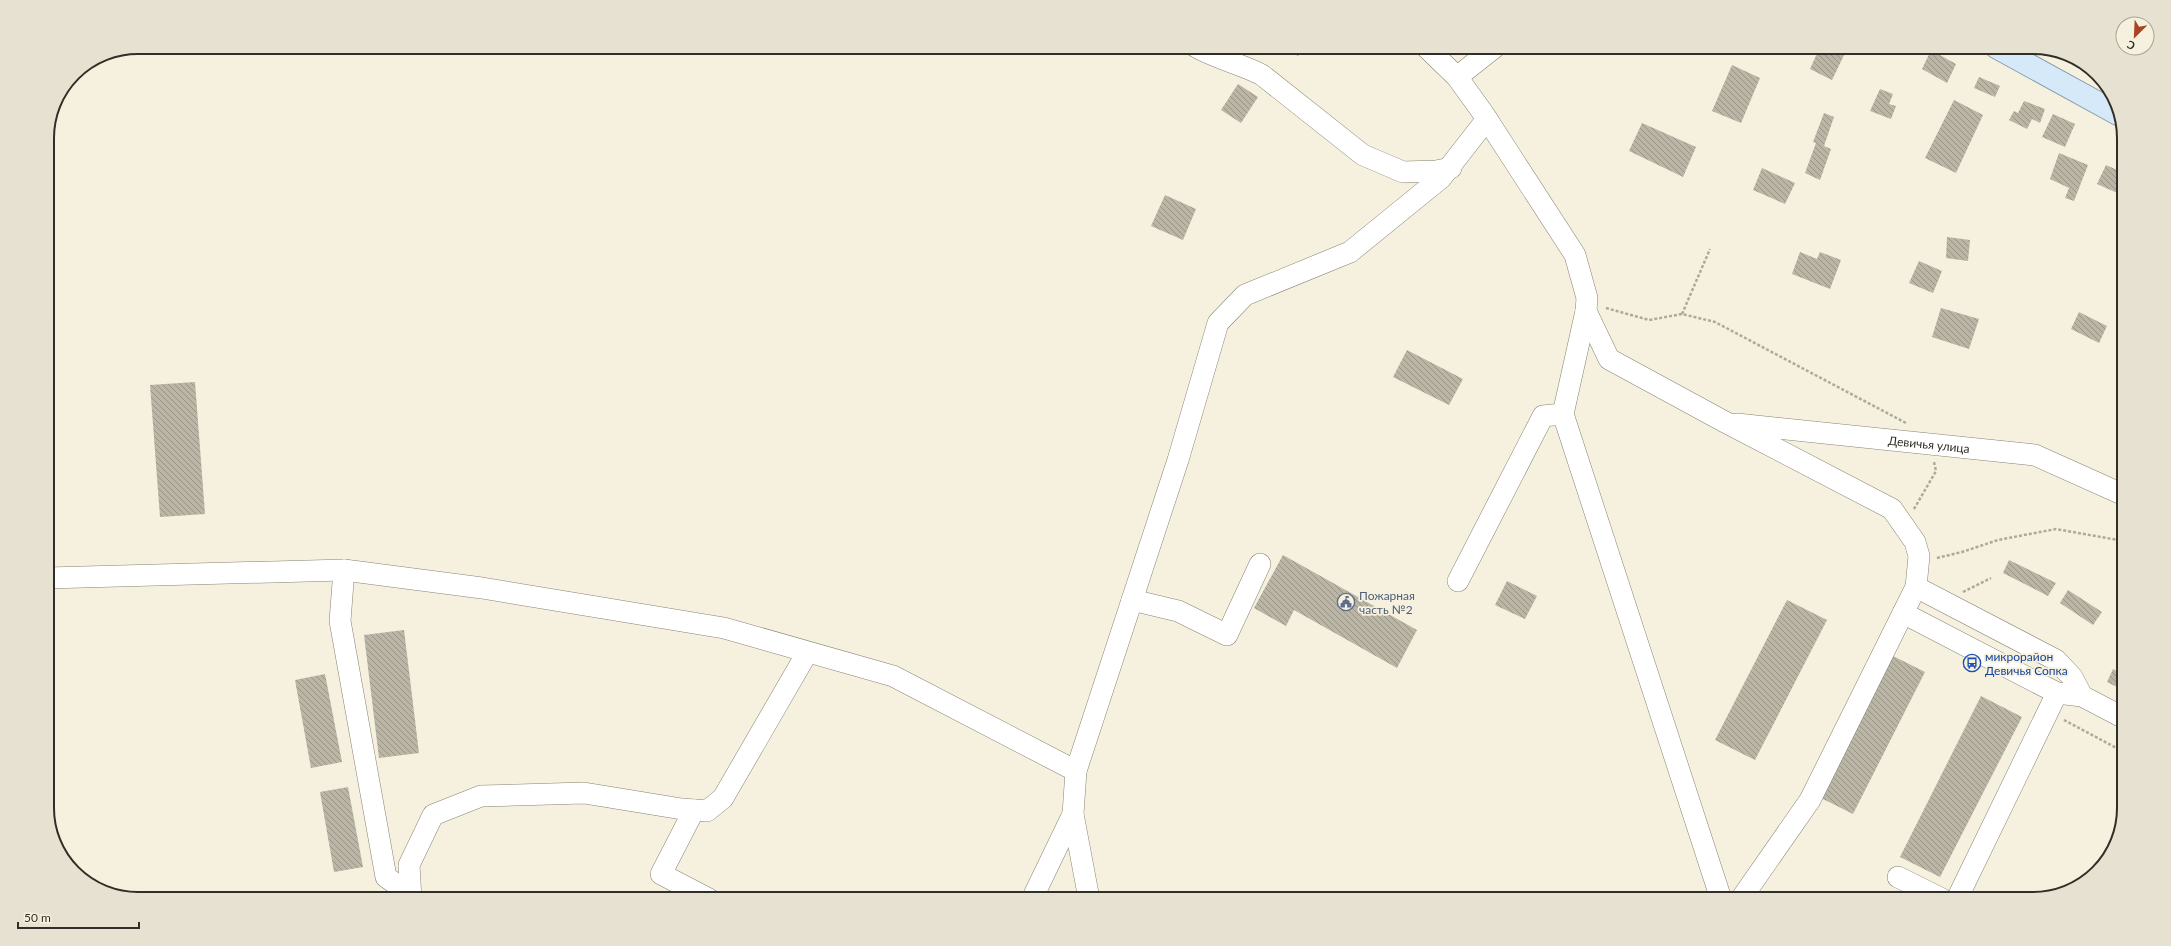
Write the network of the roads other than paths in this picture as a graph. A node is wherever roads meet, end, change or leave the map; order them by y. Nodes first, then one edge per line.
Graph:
1 (1211, 54) edge
2 (1433, 54) edge
3 (1486, 54) edge
4 (2009, 54) edge
5 (1457, 77) junction
6 (2113, 111) edge
7 (1487, 119) junction
8 (1451, 168) junction
9 (1587, 305) junction
10 (1563, 414) junction
11 (1725, 422) junction
12 (2117, 493) edge
13 (1260, 564) dead end
14 (344, 570) junction
15 (54, 578) edge
16 (1458, 581) dead end
17 (1916, 586) junction
18 (1132, 600) junction
19 (1903, 613) junction
20 (807, 652) junction
21 (2057, 693) junction
22 (2082, 696) junction
23 (2117, 714) edge
24 (1076, 771) junction
25 (694, 810) junction
26 (1074, 814) junction
27 (1898, 877) dead end
28 (404, 892) edge
29 (410, 892) edge
30 (696, 892) edge
31 (1035, 892) edge
32 (1088, 892) edge
33 (1719, 892) edge
34 (1746, 892) edge
35 (1928, 892) edge
36 (1960, 892) edge

1 - 8 street
2 - 5 street
3 - 5 street
4 - 6 main road
5 - 7 street
7 - 8 street
7 - 9 street
8 - 18 street
9 - 10 street
9 - 11 street
10 - 16 street
10 - 33 street
11 - 12 street, Девичья улица
11 - 17 street
13 - 18 street
14 - 15 street
14 - 20 street
14 - 28 street
17 - 19 street
17 - 22 street
18 - 24 street
19 - 21 street
19 - 34 street
20 - 24 street
20 - 25 street
21 - 22 street
21 - 36 street
22 - 23 street
24 - 26 street
25 - 29 street
25 - 30 street
26 - 31 street
26 - 32 street
27 - 35 street

